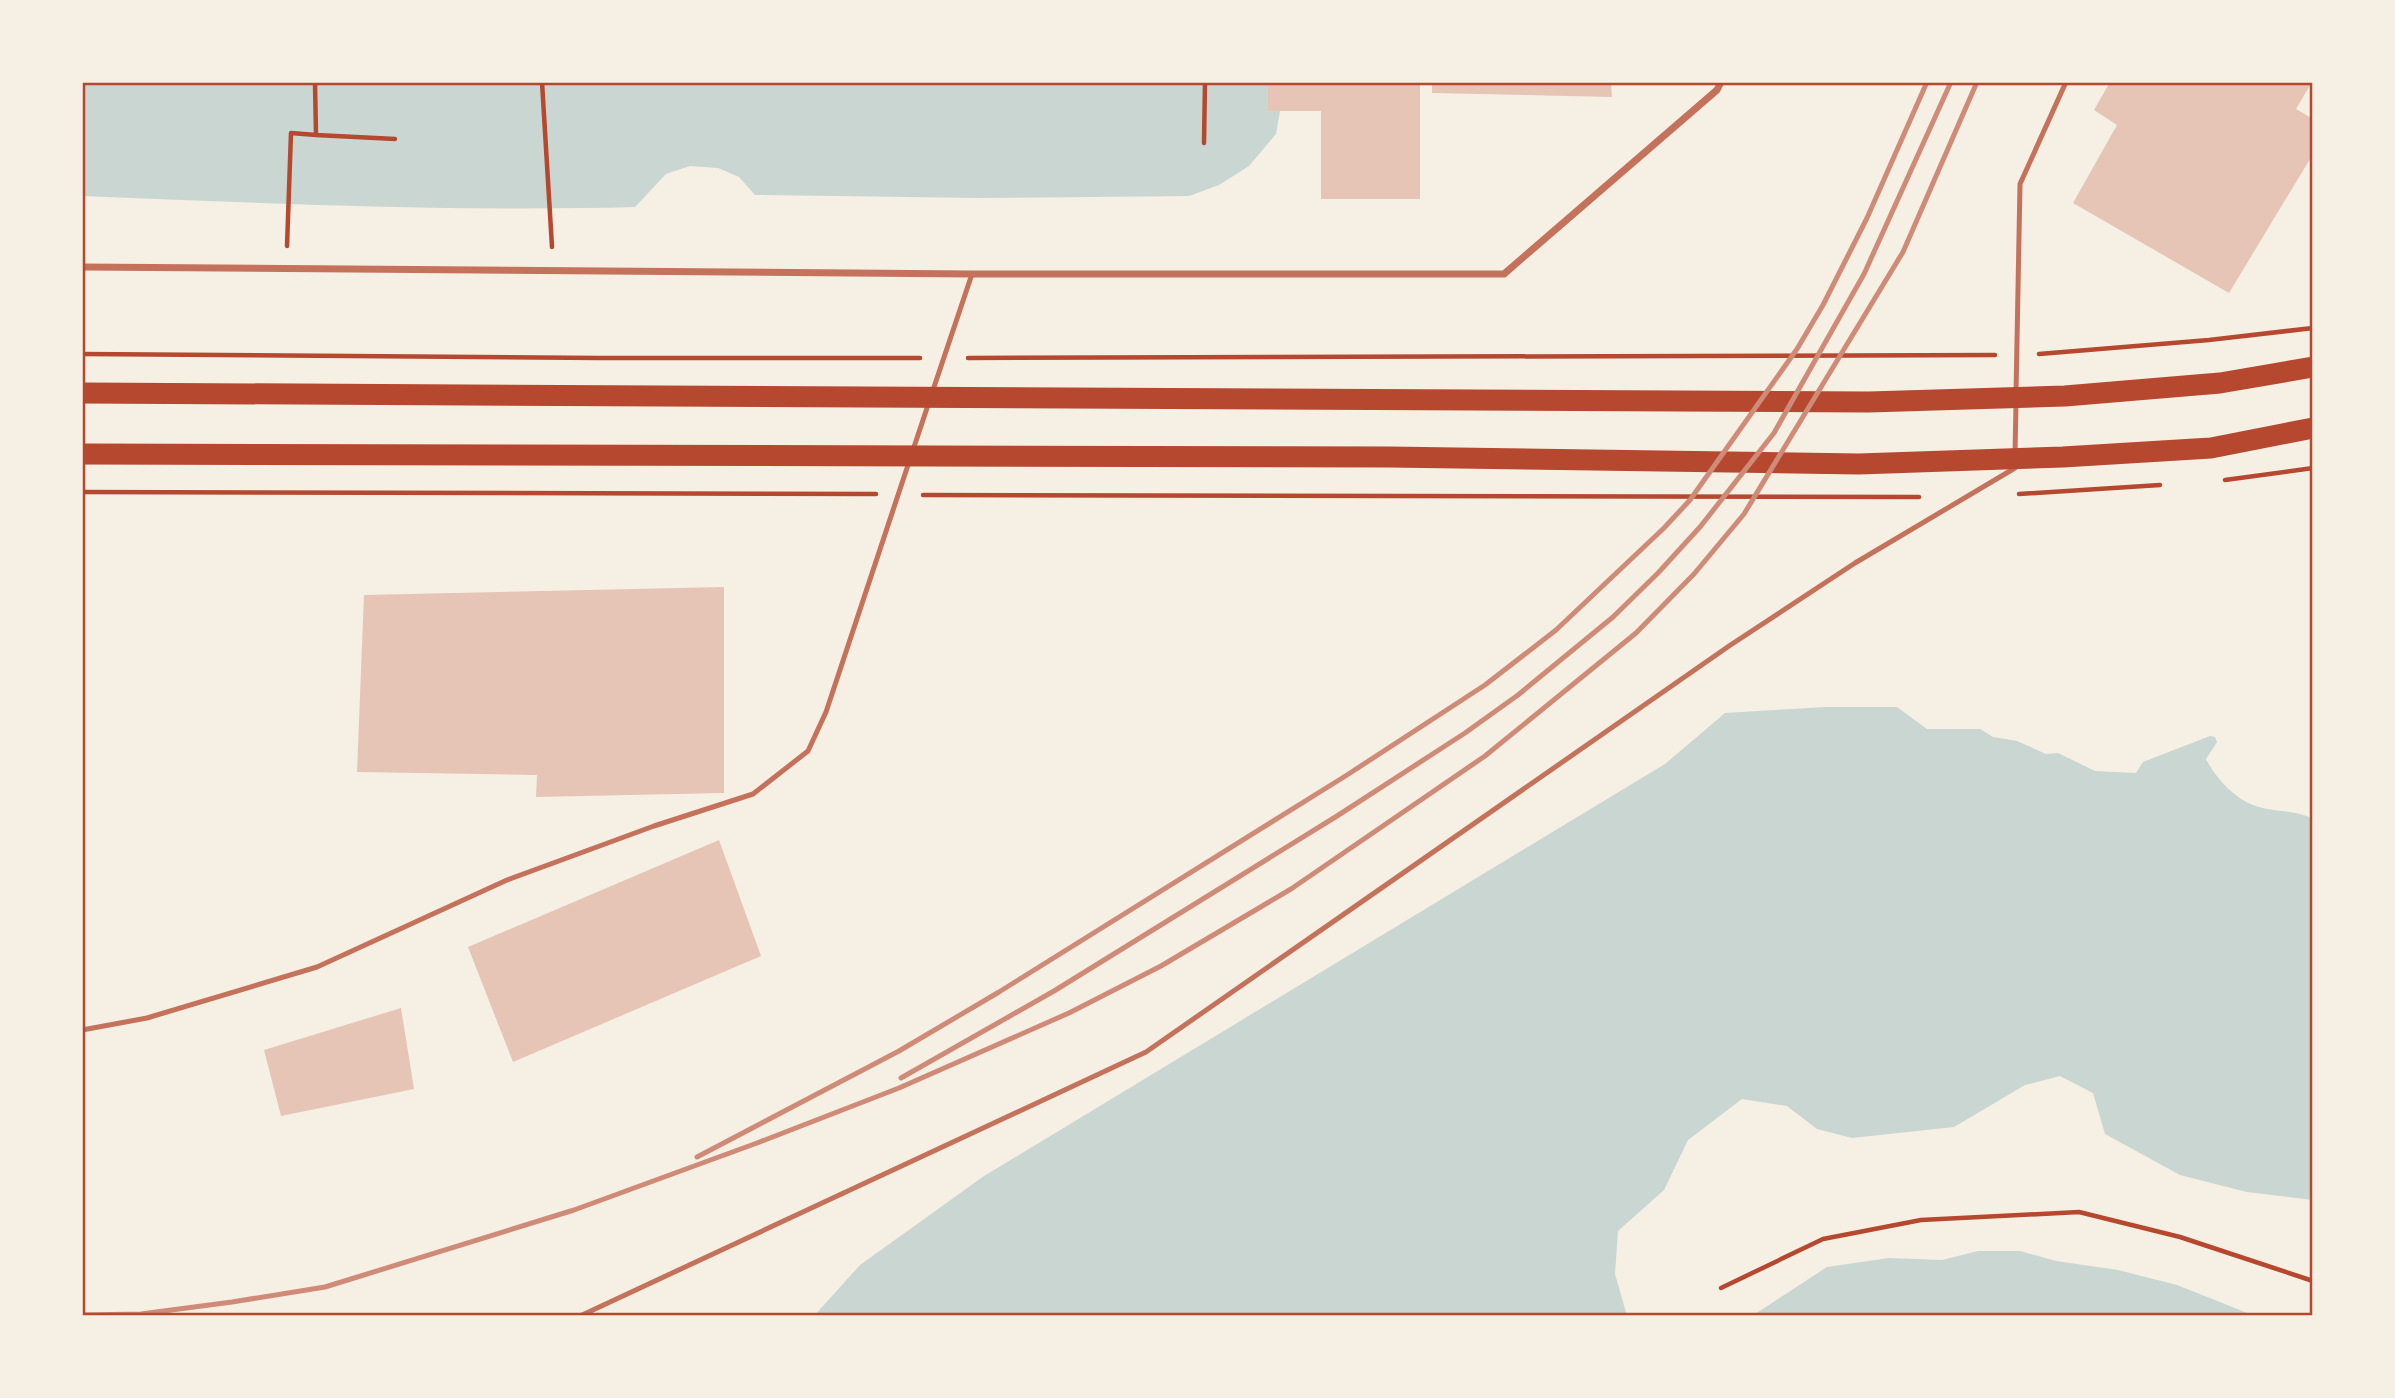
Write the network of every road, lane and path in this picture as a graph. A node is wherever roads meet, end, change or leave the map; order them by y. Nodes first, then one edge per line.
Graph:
1 (315, 82) edge
2 (542, 82) edge
3 (1205, 82) edge
4 (1721, 82) edge
5 (2066, 82) edge
6 (316, 135) junction
7 (395, 139) dead end
8 (1203, 143) dead end
9 (82, 267) edge
10 (286, 268) junction
11 (553, 269) junction
12 (972, 274) junction
13 (2313, 328) edge
14 (82, 354) edge
15 (2036, 354) dead end
16 (1995, 355) dead end
17 (932, 358) dead end
18 (960, 358) dead end
19 (2313, 367) edge
20 (82, 393) edge
21 (2313, 428) edge
22 (82, 454) edge
23 (2313, 468) edge
24 (2222, 480) dead end
25 (2169, 485) dead end
26 (82, 492) edge
27 (887, 494) dead end
28 (2007, 494) dead end
29 (915, 495) dead end
30 (1923, 497) dead end
31 (82, 1030) edge
32 (2313, 1281) edge
33 (1721, 1288) dead end
34 (580, 1316) edge

1 - 6 path
2 - 11 path
3 - 8 path
4 - 12 street
5 - 34 lane
6 - 7 path
6 - 10 path
9 - 10 street
10 - 11 street
11 - 12 street
12 - 31 lane
13 - 15 path
14 - 17 path
16 - 18 path
19 - 20 highway
21 - 22 highway
23 - 24 path
25 - 28 path
26 - 27 path
29 - 30 path
32 - 33 path

